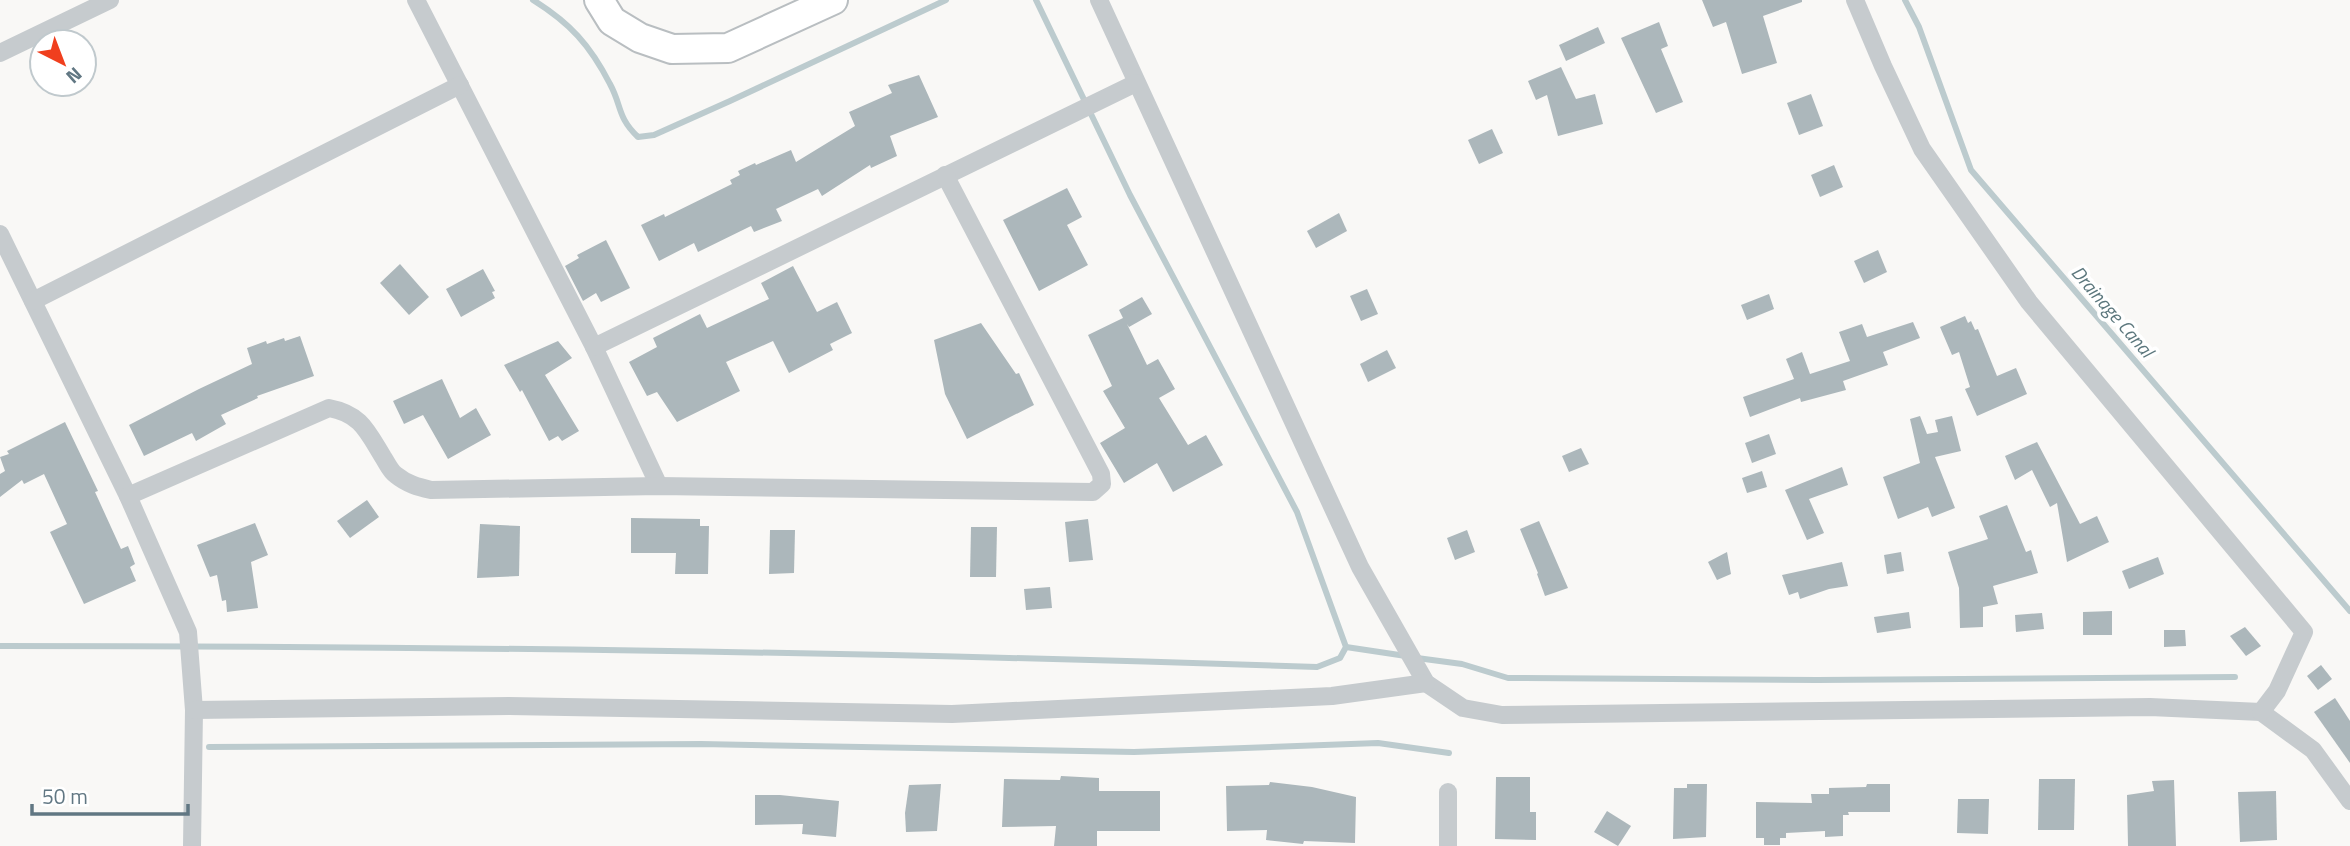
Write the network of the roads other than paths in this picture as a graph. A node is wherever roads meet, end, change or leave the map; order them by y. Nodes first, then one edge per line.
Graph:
1 (110, 0) edge
2 (416, 0) edge
3 (599, 0) edge
4 (834, 0) edge
5 (1098, 0) edge
6 (1855, 0) edge
7 (0, 53) edge
8 (1136, 83) junction
9 (460, 85) junction
10 (945, 175) junction
11 (0, 234) edge
12 (33, 302) junction
13 (594, 347) junction
14 (659, 486) junction
15 (128, 496) junction
16 (1426, 682) junction
17 (194, 710) junction
18 (2261, 712) junction
19 (1448, 792) dead end
20 (2350, 801) edge
21 (192, 846) edge
22 (1448, 846) edge

1 - 7 street
2 - 9 street
3 - 4 main road
5 - 8 street
6 - 18 street
8 - 10 street
8 - 16 street
9 - 12 street
9 - 13 street
10 - 13 street
10 - 14 street
11 - 12 street
12 - 15 street
13 - 14 street
14 - 15 street
15 - 17 street
16 - 17 street
16 - 18 street
17 - 21 street
18 - 20 street
19 - 22 street

